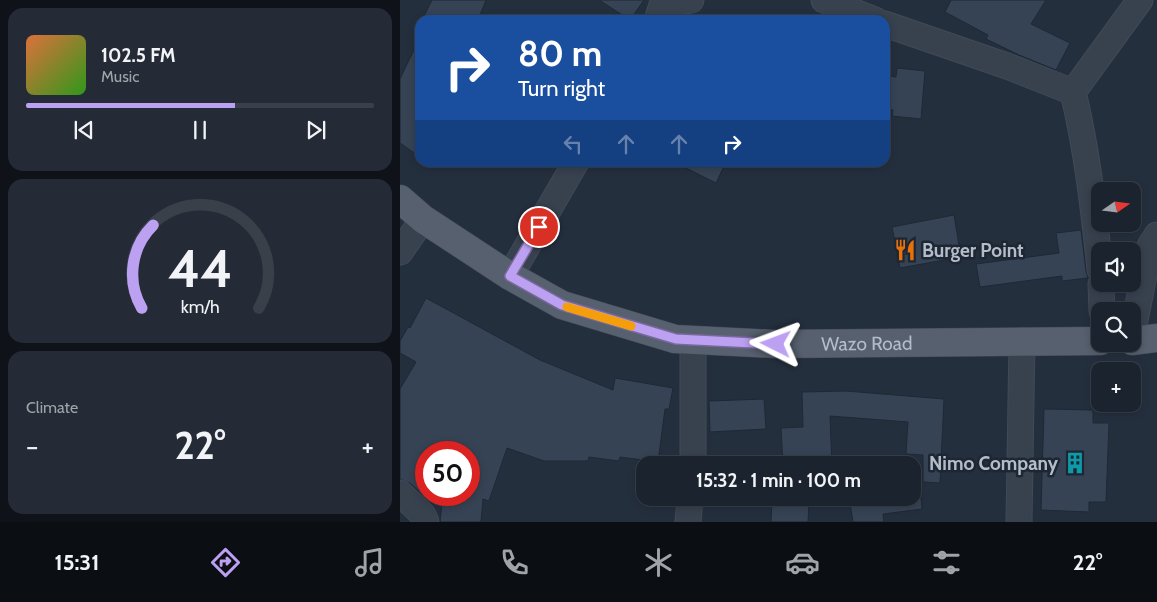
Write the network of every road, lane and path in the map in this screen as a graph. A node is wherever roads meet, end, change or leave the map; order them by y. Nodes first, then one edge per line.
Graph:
1 (691, 0) edge
2 (824, 0) edge
3 (1140, 0) edge
4 (658, 15) edge
5 (862, 15) edge
6 (890, 26) edge
7 (1072, 92) junction
8 (573, 167) edge
9 (400, 199) edge
10 (423, 219) junction
11 (1157, 235) edge
12 (1096, 242) edge
13 (400, 252) edge
14 (510, 276) junction
15 (1139, 302) edge
16 (1157, 338) edge
17 (693, 340) junction
18 (1141, 340) edge
19 (1022, 341) junction
20 (1091, 341) edge
21 (692, 456) edge
22 (400, 493) edge
23 (689, 506) edge
24 (426, 522) edge
25 (688, 522) edge
26 (1018, 522) edge

1 - 4 street
2 - 5 street
3 - 7 street
6 - 7 street
7 - 12 street
8 - 14 street
9 - 10 main road, Wazo Road
10 - 13 street
10 - 14 main road, Wazo Road
11 - 15 street
14 - 17 main road, Wazo Road
16 - 18 main road
17 - 19 main road, Wazo Road
17 - 21 street
19 - 20 main road, Wazo Road
19 - 26 street
22 - 24 street
23 - 25 street

